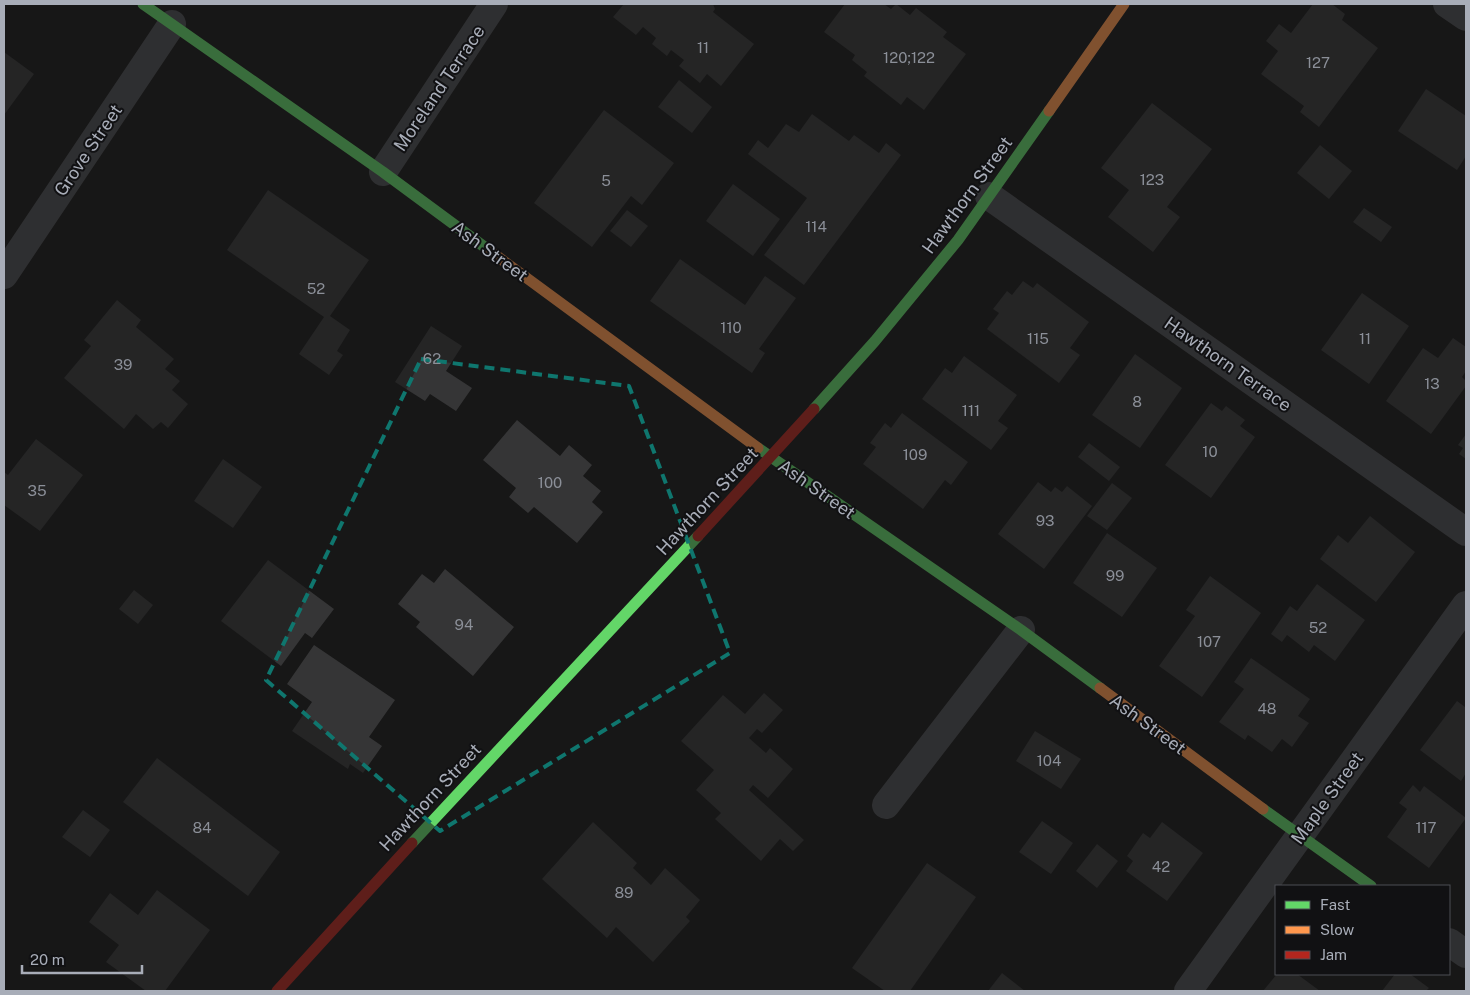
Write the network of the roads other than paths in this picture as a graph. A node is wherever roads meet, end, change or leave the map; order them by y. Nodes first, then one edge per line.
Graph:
1 (143, 4) edge
2 (494, 4) edge
3 (1124, 4) edge
4 (1447, 4) edge
5 (1466, 17) edge
6 (172, 24) junction
7 (382, 172) junction
8 (989, 196) junction
9 (4, 275) edge
10 (771, 458) junction
11 (1466, 532) edge
12 (1466, 605) edge
13 (1021, 630) junction
14 (886, 805) dead end
15 (1300, 836) junction
16 (1369, 885) edge
17 (1450, 943) edge
18 (1466, 954) edge
19 (277, 991) edge
20 (1188, 991) edge

1 - 6 street, Ash Street
2 - 7 street, Moreland Terrace
3 - 8 street, Hawthorn Street
4 - 5 street
6 - 7 street, Ash Street
6 - 9 street, Grove Street
7 - 10 street, Ash Street
8 - 10 street, Hawthorn Street
8 - 11 street, Hawthorn Terrace
10 - 13 street, Ash Street
10 - 19 street, Hawthorn Street
12 - 15 street, Maple Street
13 - 14 street
13 - 15 street, Ash Street
15 - 16 street, Ash Street
15 - 20 street, Maple Street
17 - 18 street

